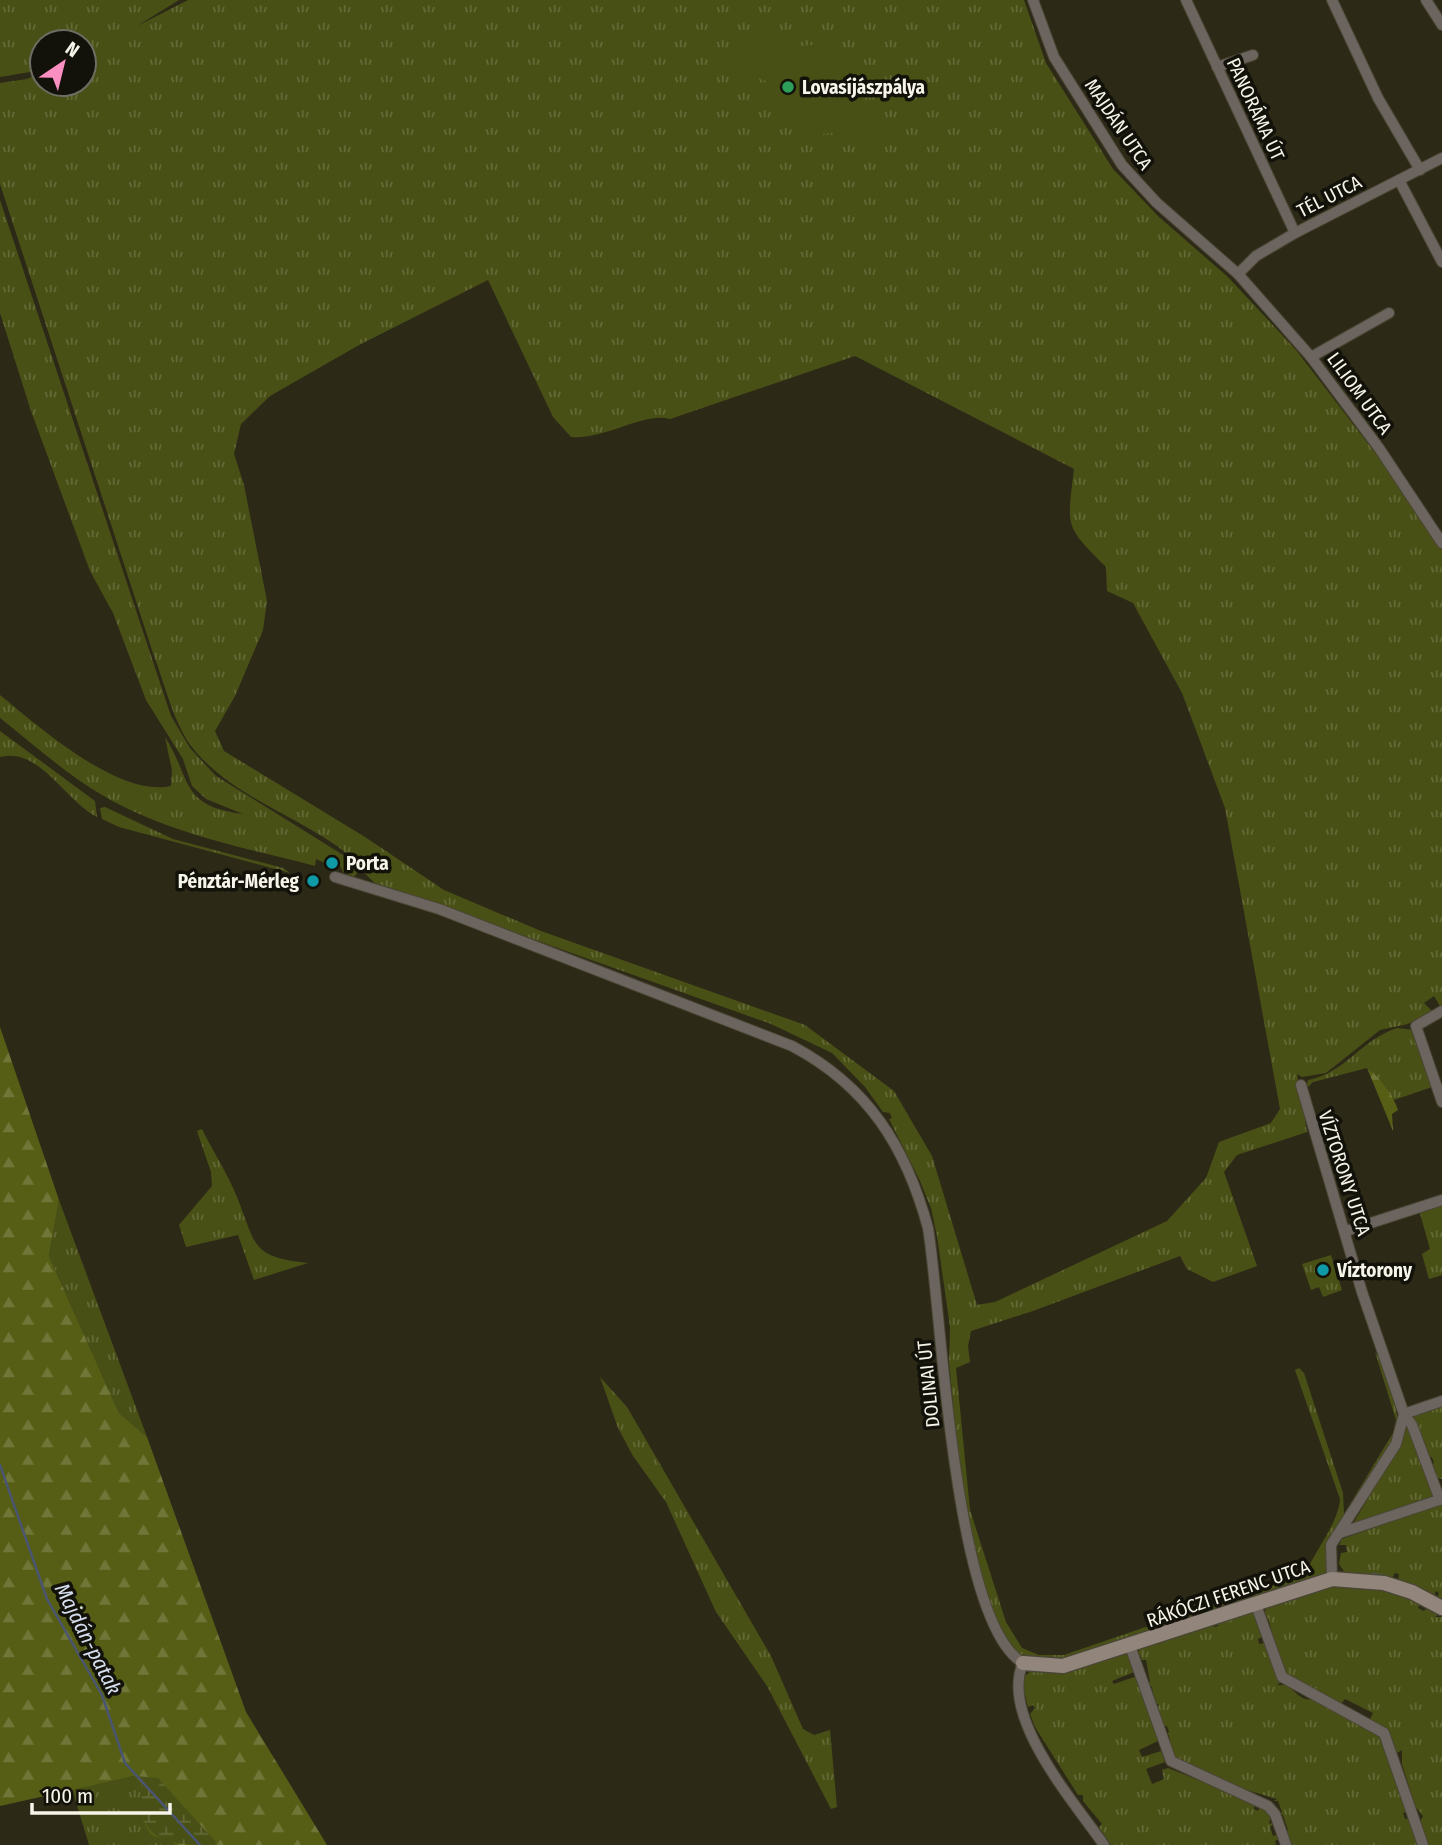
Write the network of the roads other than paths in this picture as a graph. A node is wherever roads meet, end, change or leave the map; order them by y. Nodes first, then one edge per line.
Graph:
1 (1033, 0) edge
2 (1186, 0) edge
3 (1332, 0) edge
4 (1426, 0) edge
5 (1442, 26) edge
6 (1253, 55) dead end
7 (1217, 67) junction
8 (1442, 158) edge
9 (1420, 170) junction
10 (1399, 180) junction
11 (1294, 233) junction
12 (1442, 262) edge
13 (1238, 274) junction
14 (1389, 313) dead end
15 (1311, 357) junction
16 (1442, 543) edge
17 (335, 877) dead end
18 (1442, 1011) edge
19 (1301, 1085) dead end
20 (1442, 1102) edge
21 (1442, 1200) edge
22 (1346, 1231) junction
23 (1442, 1401) edge
24 (1404, 1414) junction
25 (1441, 1499) edge
26 (1340, 1534) junction
27 (1332, 1579) junction
28 (1256, 1605) junction
29 (1442, 1608) edge
30 (1130, 1646) junction
31 (1023, 1664) junction
32 (1104, 1845) edge
33 (1286, 1845) edge
34 (1423, 1845) edge

1 - 13 street, MAJDÁN UTCA
2 - 7 street, PANORÁMA ÚT
3 - 9 street
4 - 5 street
6 - 7 street
7 - 11 street, PANORÁMA ÚT
8 - 9 street, TÉL UTCA
9 - 10 street, TÉL UTCA
10 - 11 street, TÉL UTCA
10 - 12 street
11 - 13 street, TÉL UTCA
13 - 15 street, LILIOM UTCA
14 - 15 street
15 - 16 street, LILIOM UTCA
17 - 31 street, DOLINAI ÚT
18 - 20 street
19 - 22 street, VÍZTORONY UTCA
21 - 22 street
22 - 24 street, VÍZTORONY UTCA
23 - 24 street
24 - 25 street, VÍZTORONY UTCA
24 - 26 street
25 - 26 street
26 - 27 street
27 - 28 street, RÁKÓCZI FERENC UTCA
27 - 29 street, RÁKÓCZI FERENC UTCA
28 - 30 street, RÁKÓCZI FERENC UTCA
28 - 34 street
30 - 31 street, RÁKÓCZI FERENC UTCA
30 - 33 street
31 - 32 street

